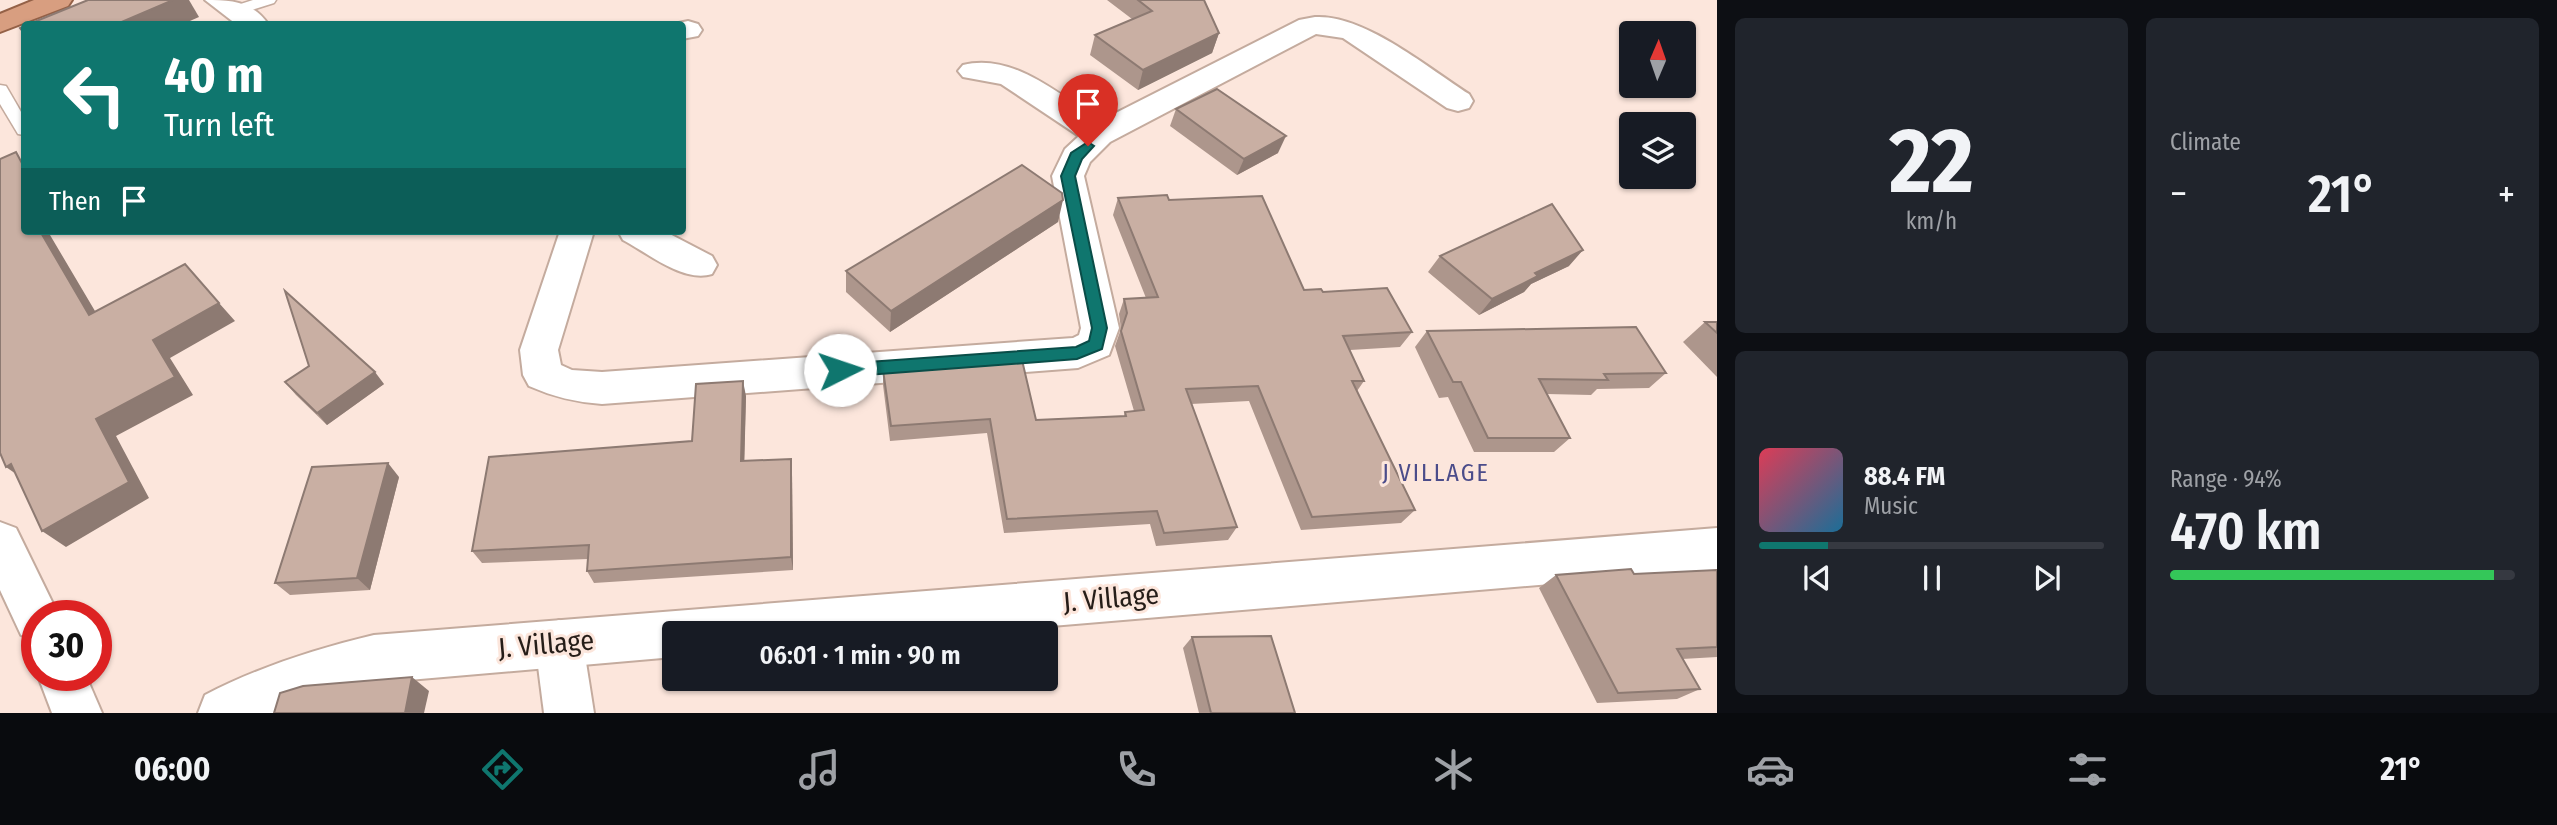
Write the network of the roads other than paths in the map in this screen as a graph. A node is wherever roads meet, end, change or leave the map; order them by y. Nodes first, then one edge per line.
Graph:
1 (58, 0) edge
2 (269, 0) edge
3 (235, 12) edge
4 (0, 24) edge
5 (973, 71) dead end
6 (0, 90) edge
7 (1458, 101) dead end
8 (21, 125) edge
9 (1100, 135) junction
10 (576, 235) edge
11 (643, 235) edge
12 (699, 265) dead end
13 (0, 542) edge
14 (1717, 549) edge
15 (28, 600) edge
16 (559, 643) junction
17 (68, 691) edge
18 (76, 713) edge
19 (223, 713) edge
20 (569, 713) edge

1 - 4 highway
2 - 3 lane
5 - 9 street
6 - 8 lane
7 - 9 street
9 - 10 street
11 - 12 street
13 - 15 street
14 - 16 street, J. Village
16 - 19 street, J. Village
16 - 20 street
17 - 18 street

